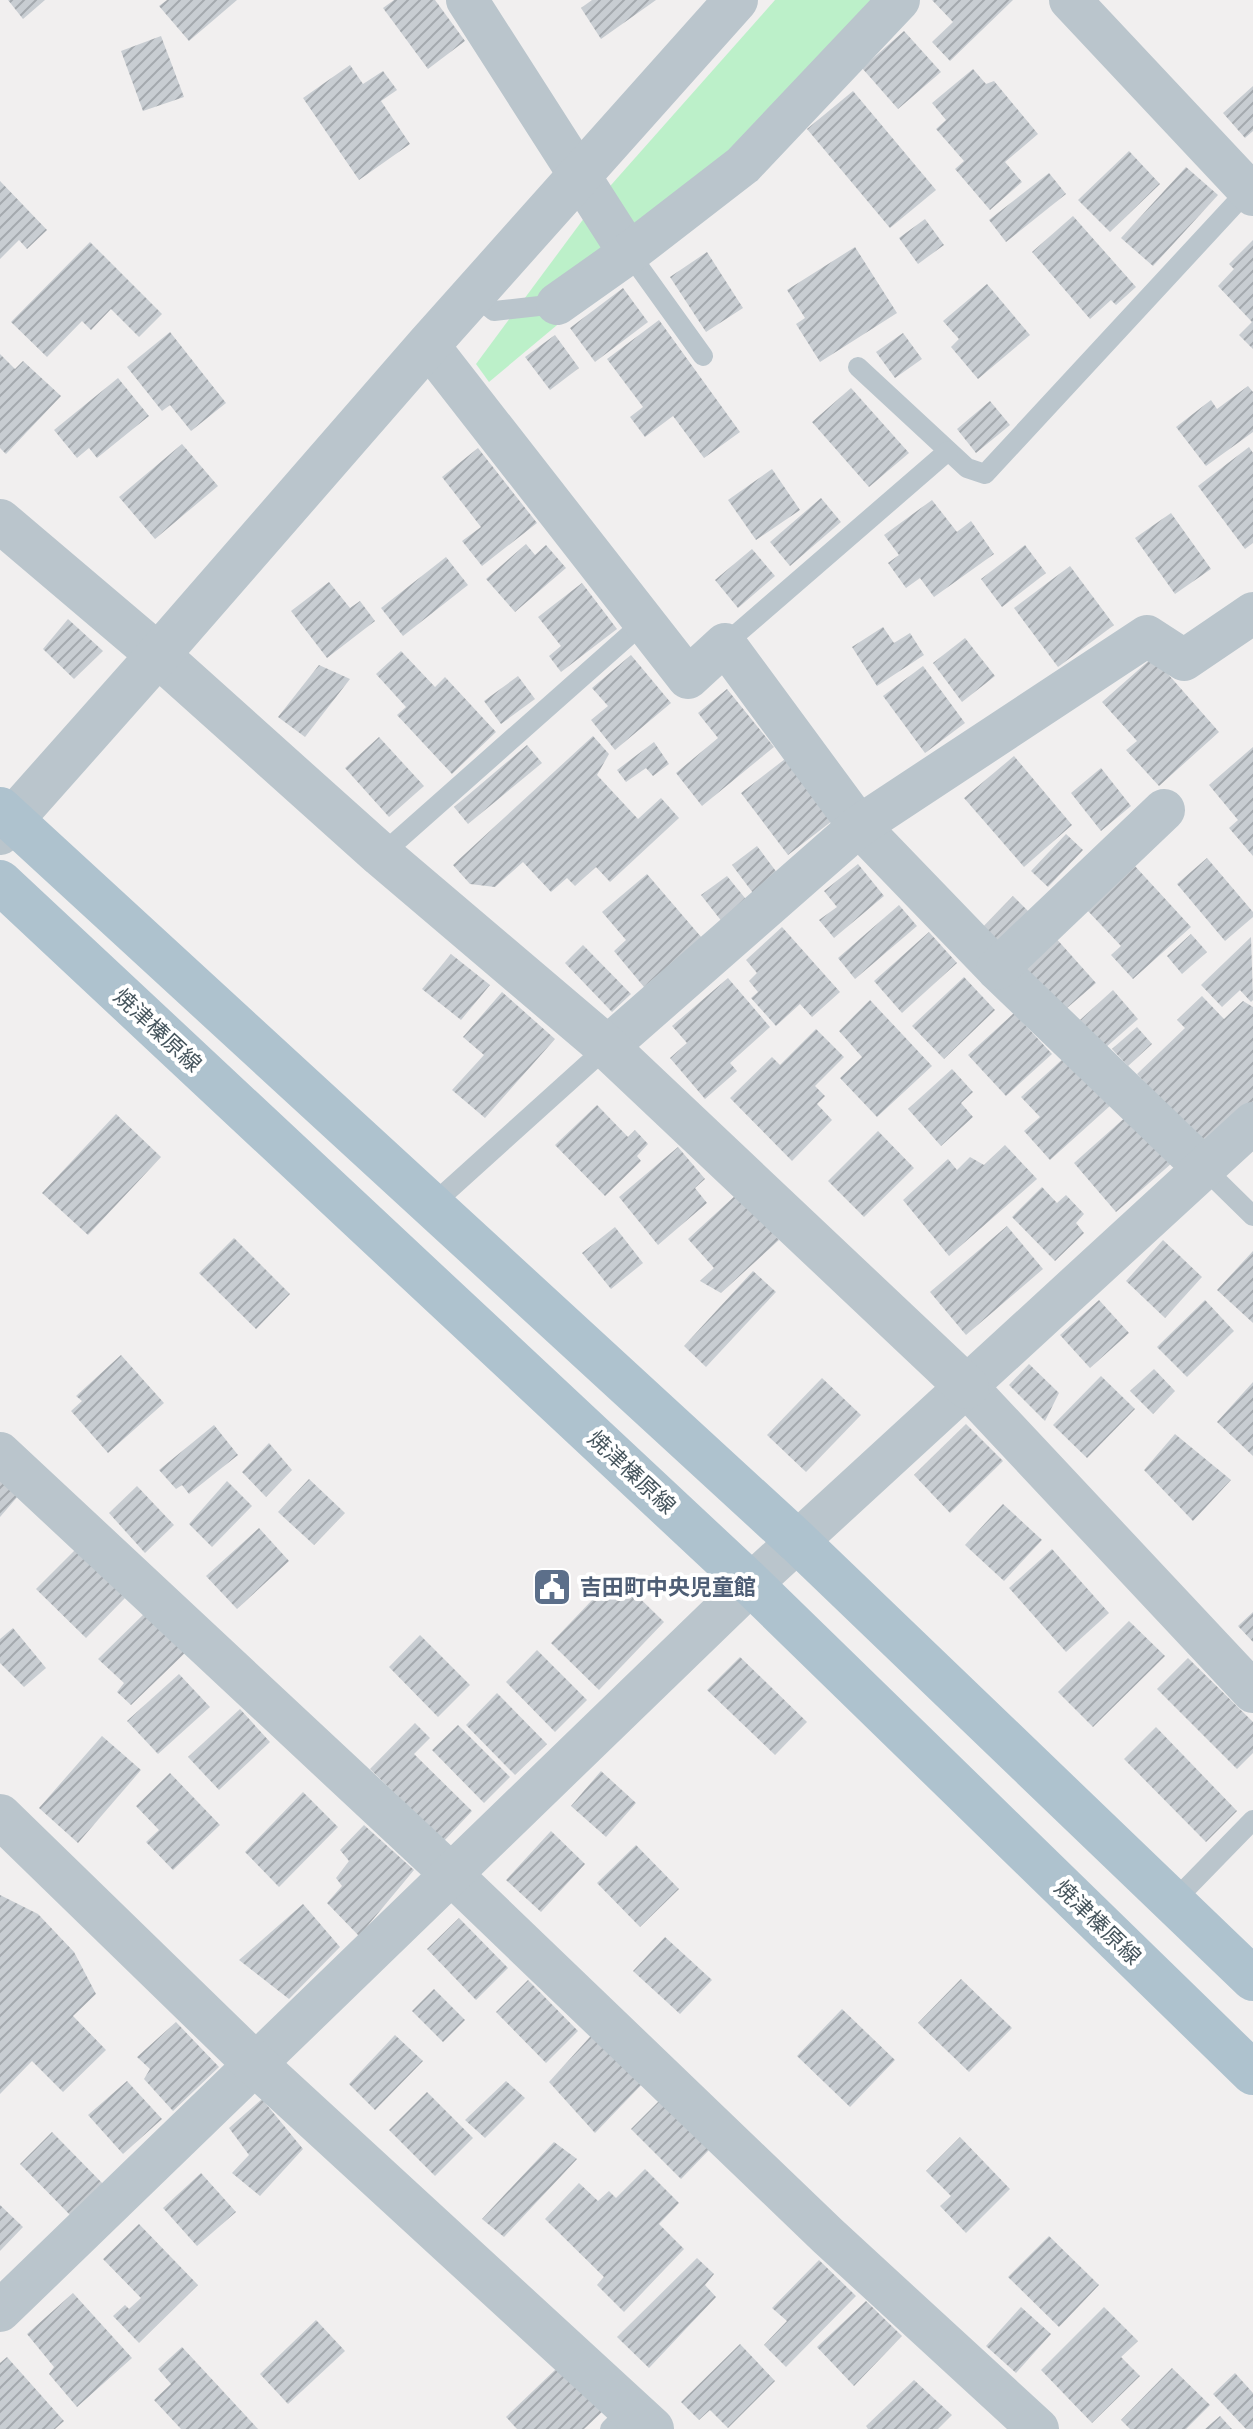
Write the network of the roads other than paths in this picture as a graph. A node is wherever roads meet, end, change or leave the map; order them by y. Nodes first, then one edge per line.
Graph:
1 (467, 0) edge
2 (736, 0) edge
3 (899, 0) edge
4 (1070, 0) edge
5 (579, 175) junction
6 (1250, 192) edge
7 (629, 253) junction
8 (473, 294) junction
9 (557, 304) joint
10 (428, 345) junction
11 (703, 356) dead end
12 (858, 367) dead end
13 (948, 451) junction
14 (0, 521) edge
15 (1253, 613) edge
16 (644, 622) junction
17 (725, 644) junction
18 (158, 655) junction
19 (1164, 810) dead end
20 (4, 821) edge
21 (859, 826) junction
22 (381, 855) junction
23 (0, 882) edge
24 (997, 969) junction
25 (607, 1047) junction
26 (1253, 1123) edge
27 (1204, 1168) junction
28 (433, 1204) junction
29 (1253, 1216) edge
30 (967, 1387) junction
31 (0, 1453) edge
32 (798, 1542) junction
33 (751, 1584) junction
34 (1253, 1692) edge
35 (0, 1816) edge
36 (1253, 1820) edge
37 (452, 1875) junction
38 (1173, 1902) junction
39 (1253, 1979) edge
40 (255, 2064) junction
41 (1253, 2073) edge
42 (0, 2311) edge
43 (631, 2422) edge
44 (1038, 2429) edge

1 - 5 street
2 - 5 street
3 - 7 street
4 - 6 street
5 - 7 street
5 - 8 street
6 - 13 lane
7 - 9 street
7 - 11 lane
8 - 9 lane
8 - 10 street
10 - 16 street
10 - 18 street
12 - 13 lane
13 - 17 lane
14 - 18 street
15 - 21 street
16 - 17 street
16 - 22 lane
17 - 21 street
18 - 20 street
18 - 22 street
19 - 24 street
20 - 28 main road
21 - 24 street
21 - 25 street
22 - 25 street
23 - 33 main road, 焼津榛原線
24 - 27 street
25 - 28 lane
25 - 30 street
26 - 27 street
27 - 29 lane
27 - 30 street
28 - 32 main road
30 - 32 street
30 - 34 street
31 - 37 street
32 - 33 street
32 - 38 main road
33 - 37 street
33 - 41 main road, 焼津榛原線
35 - 40 street
36 - 38 lane
37 - 40 street
37 - 44 street
38 - 39 main road
40 - 42 street
40 - 43 street

